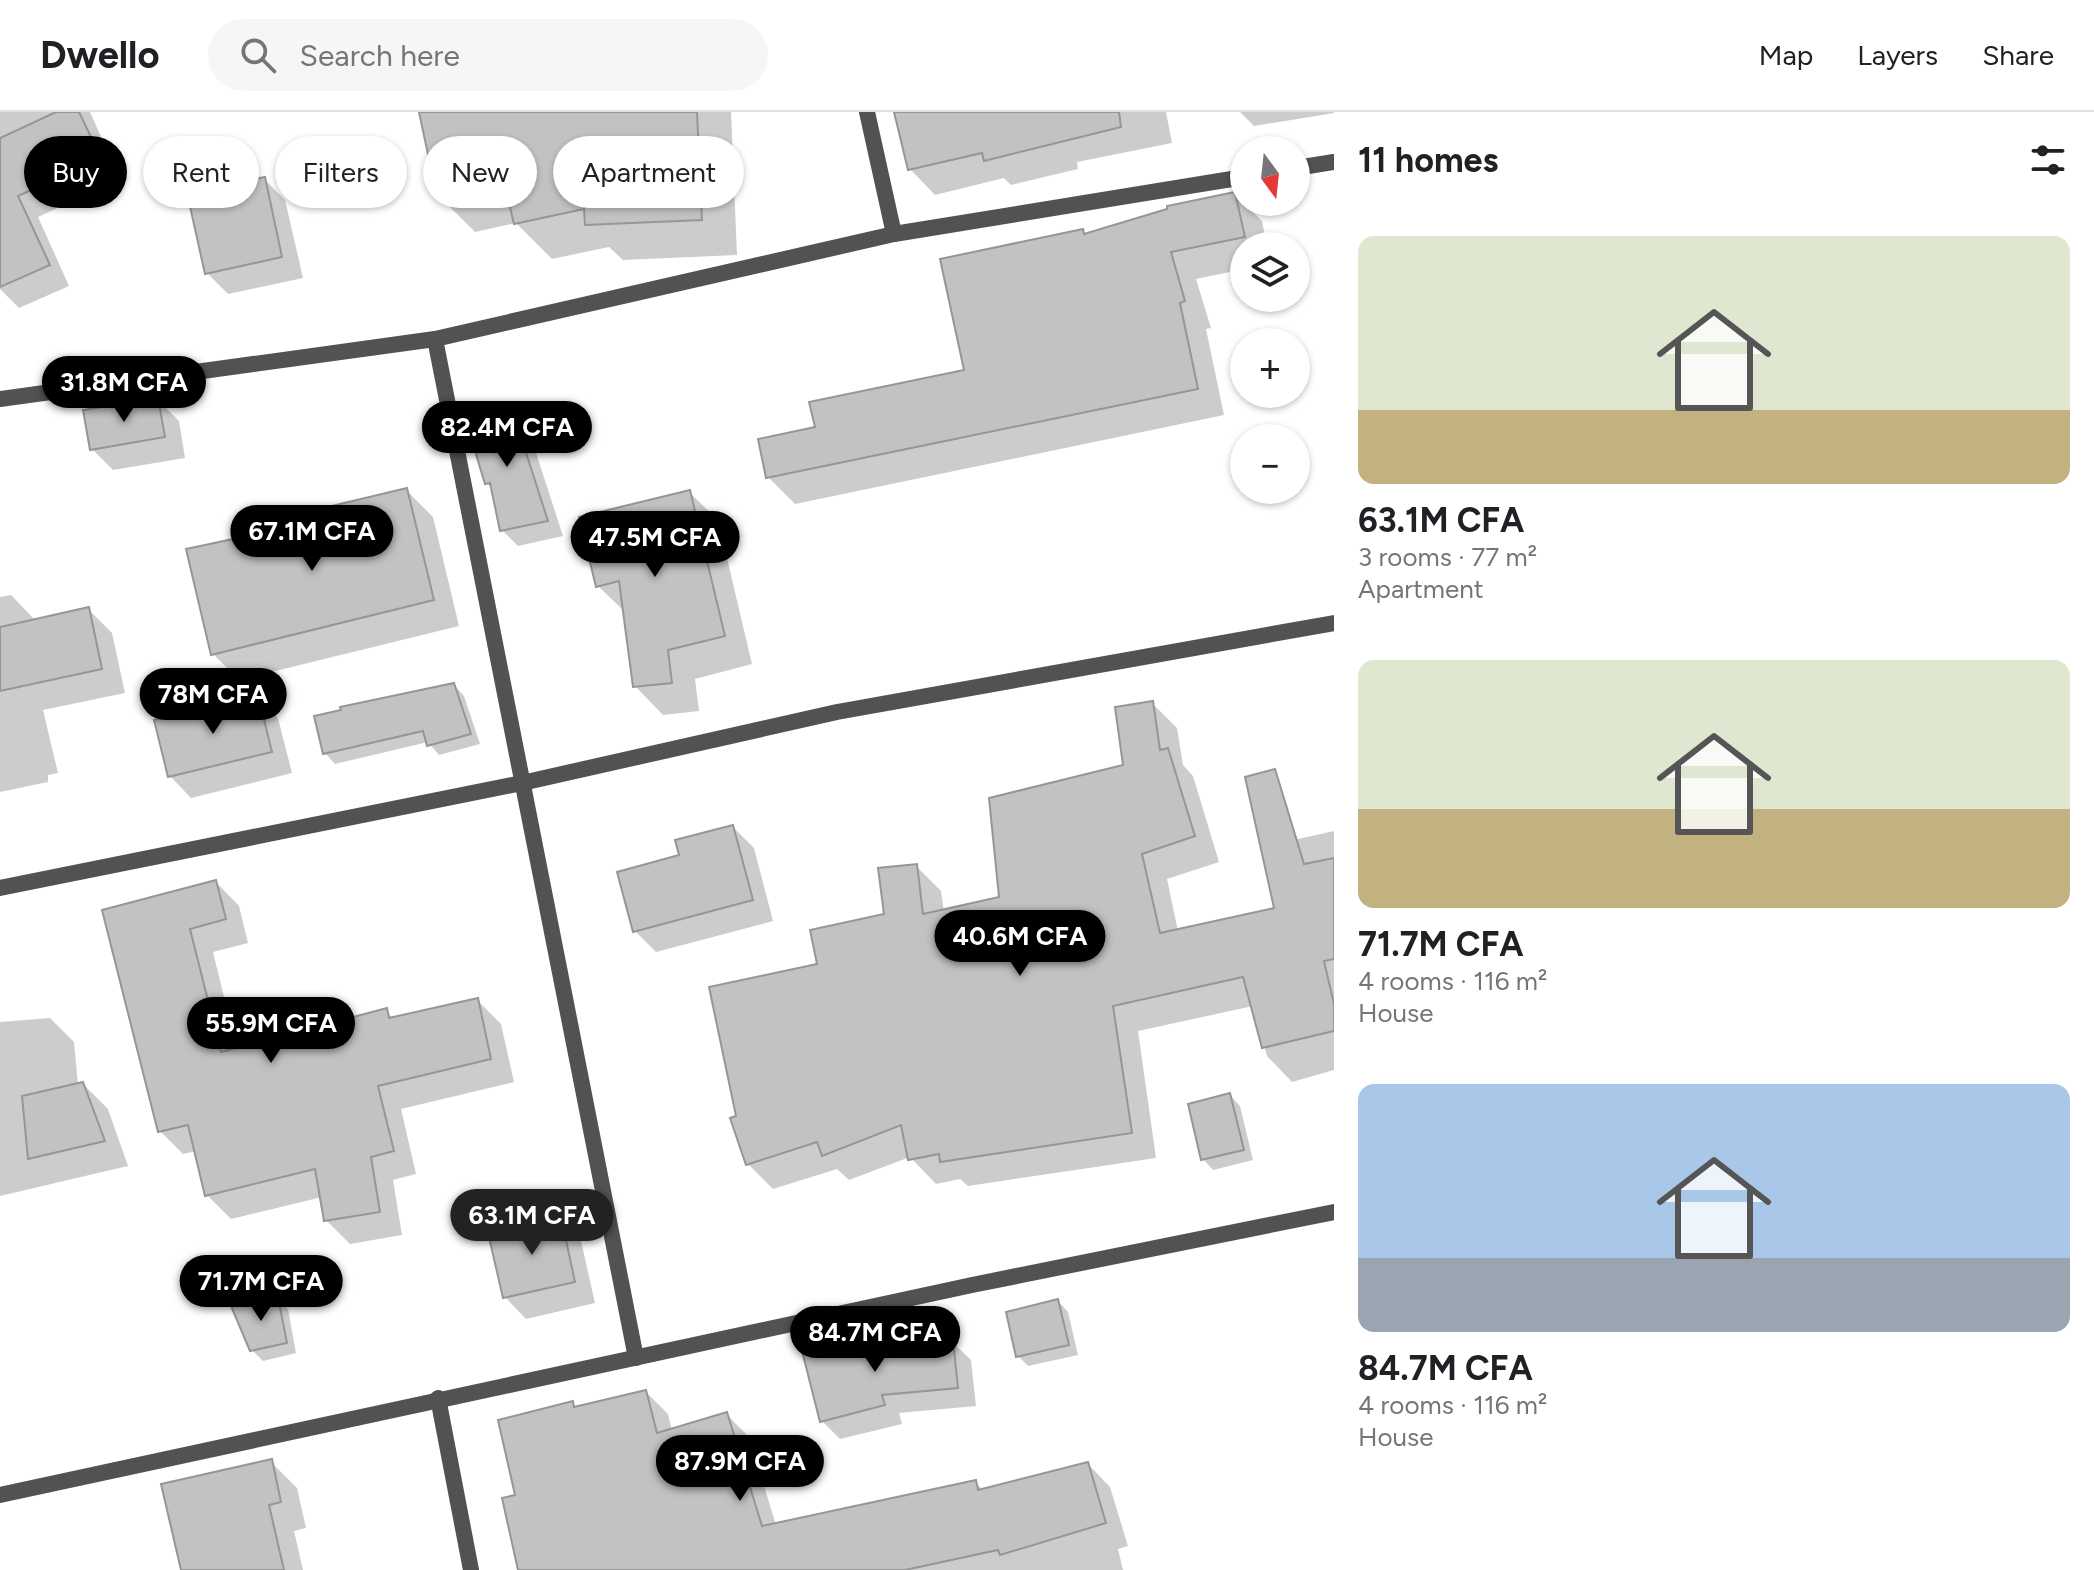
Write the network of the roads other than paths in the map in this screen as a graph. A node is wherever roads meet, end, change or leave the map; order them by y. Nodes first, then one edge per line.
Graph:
1 (867, 112) edge
2 (1334, 162) edge
3 (1310, 166) edge
4 (1230, 179) edge
5 (894, 234) junction
6 (435, 339) junction
7 (0, 399) edge
8 (1334, 623) edge
9 (522, 783) junction
10 (0, 888) edge
11 (1334, 1212) edge
12 (636, 1358) junction
13 (438, 1398) junction
14 (0, 1495) edge
15 (471, 1570) edge

1 - 5 street
2 - 3 street
4 - 5 street
5 - 6 street
6 - 7 street
6 - 9 street
8 - 9 street
9 - 10 street
9 - 12 street
11 - 12 street
12 - 13 street
13 - 14 street
13 - 15 street

